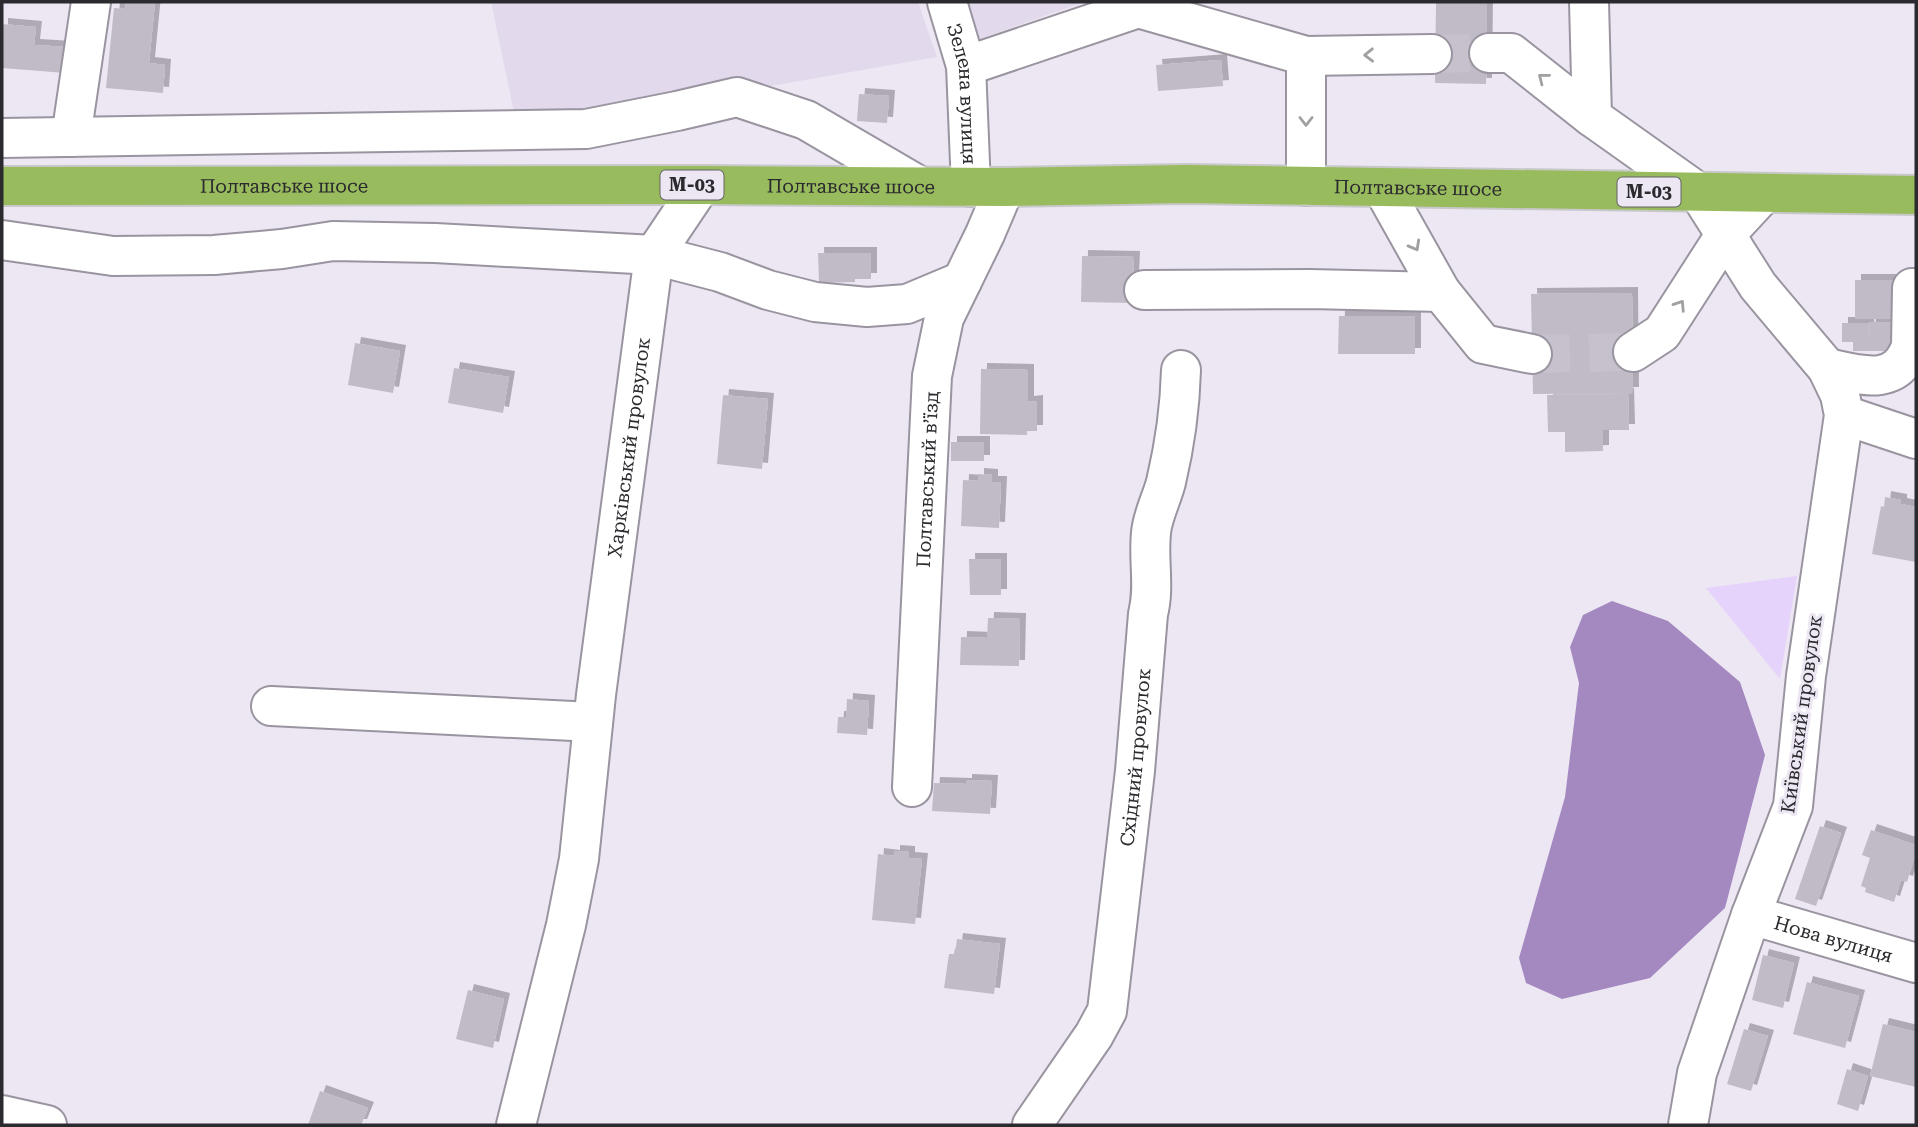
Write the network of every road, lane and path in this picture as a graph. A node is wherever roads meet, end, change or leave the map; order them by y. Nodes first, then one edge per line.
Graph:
1 (91, 2) edge
2 (947, 2) edge
3 (1589, 2) edge
4 (1147, 5) edge
5 (1489, 53) tunnel mouth
6 (1432, 54) tunnel mouth
7 (1306, 56) junction
8 (966, 66) junction
9 (1592, 117) junction
10 (71, 137) junction
11 (2, 138) edge
12 (701, 185) junction
13 (2, 186) edge
14 (919, 186) junction
15 (1306, 186) junction
16 (988, 187) junction
17 (1382, 187) junction
18 (1699, 193) junction
19 (1764, 193) junction
20 (1916, 194) edge
21 (1725, 235) junction
22 (2, 240) edge
23 (654, 256) junction
24 (962, 281) junction
25 (1912, 288) dead end
26 (1144, 290) dead end
27 (1441, 292) junction
28 (1633, 352) tunnel mouth
29 (1532, 354) tunnel mouth
30 (1827, 368) junction
31 (1181, 370) dead end
32 (1844, 415) junction
33 (1916, 439) edge
34 (271, 706) dead end
35 (593, 722) junction
36 (912, 787) dead end
37 (1751, 915) junction
38 (1916, 963) edge
39 (2, 1115) edge
40 (47, 1125) edge
41 (516, 1125) edge
42 (1032, 1125) edge
43 (1688, 1125) edge

1 - 10 street
2 - 8 street, Зелена вулиця
3 - 9 street
4 - 7 street
4 - 8 street
9 -> 5 street
6 -> 7 street
7 -> 15 street
8 - 16 street, Зелена вулиця
9 - 18 street
10 - 11 street
10 - 14 street
12 - 13 highway, Полтавське шосе / М-03
12 - 14 highway, Полтавське шосе / М-03
12 - 23 street, Харківський провулок
14 - 16 highway, Полтавське шосе / М-03
15 - 16 highway, Полтавське шосе / М-03
15 - 17 highway, Полтавське шосе / М-03
16 - 24 street, Полтавський в’їзд
17 - 18 highway, Полтавське шосе / М-03
17 -> 27 street
18 - 19 highway, Полтавське шосе / М-03
18 - 21 street
19 - 20 highway, Полтавське шосе / М-03
19 - 21 street
28 -> 21 street
21 - 30 street
22 - 23 street
23 - 24 street
23 - 35 street, Харківський провулок
24 - 36 street, Полтавський в’їзд
25 - 30 street
26 - 27 street
27 - 29 street
30 - 32 street
31 - 42 street, Східний провулок
32 - 33 street
32 - 37 street, Київський провулок
34 - 35 street
35 - 41 street, Харківський провулок
37 - 38 street, Нова вулиця
37 - 43 street, Київський провулок
39 - 40 street

